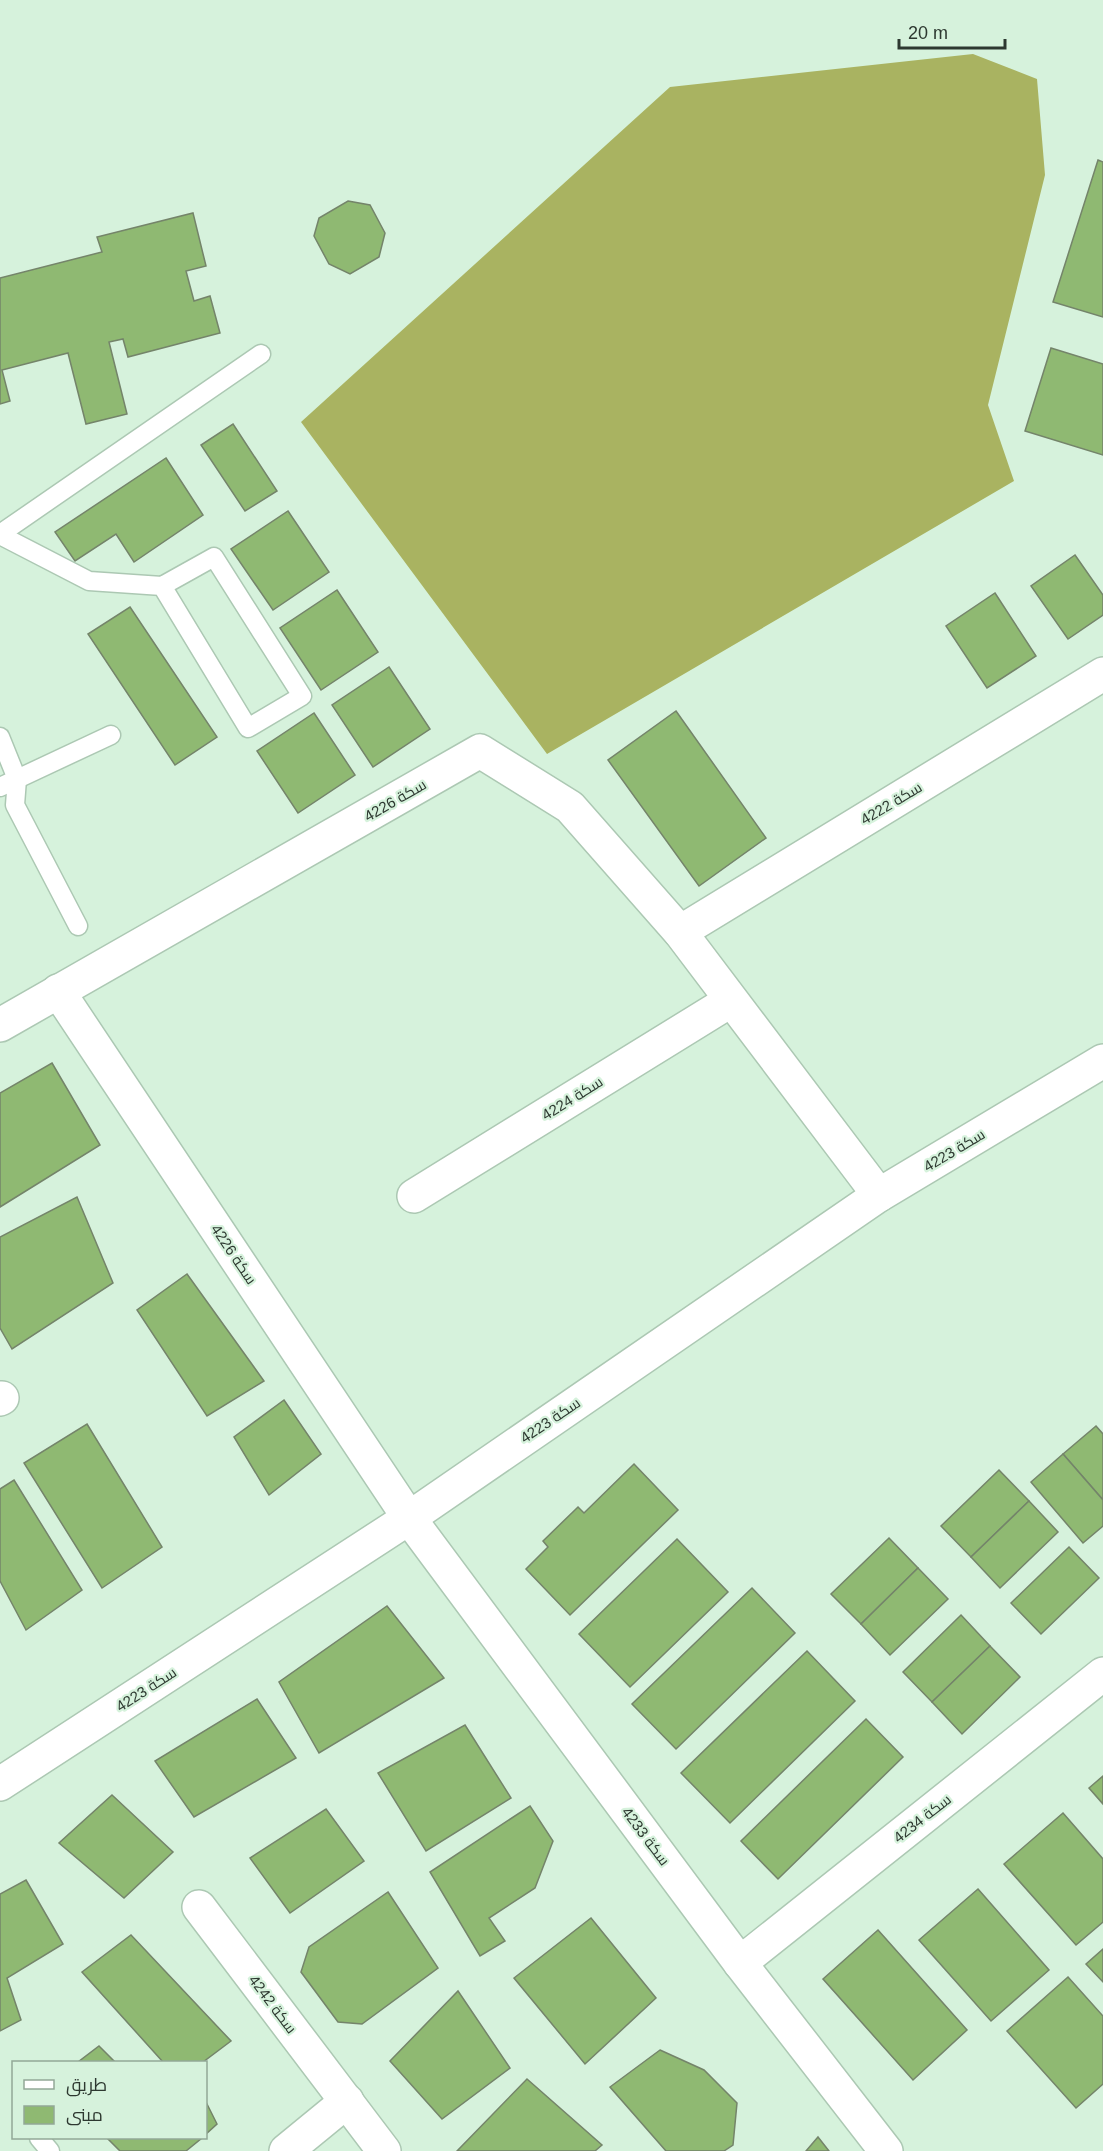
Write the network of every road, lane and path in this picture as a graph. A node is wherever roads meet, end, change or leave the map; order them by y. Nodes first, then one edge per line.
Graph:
1 (261, 354) dead end
2 (0, 534) edge
3 (162, 586) junction
4 (1103, 674) edge
5 (111, 735) dead end
6 (0, 738) edge
7 (17, 779) junction
8 (0, 787) edge
9 (78, 926) dead end
10 (680, 932) junction
11 (58, 992) junction
12 (730, 1001) junction
13 (0, 1025) edge
14 (1103, 1061) edge
15 (879, 1195) junction
16 (414, 1196) dead end
17 (409, 1518) junction
18 (1103, 1674) edge
19 (0, 1784) edge
20 (199, 1907) dead end
21 (740, 1963) junction
22 (347, 2101) junction
23 (40, 2139) edge
24 (50, 2151) edge
25 (286, 2151) edge
26 (384, 2151) edge
27 (886, 2151) edge

1 - 2 lane
2 - 3 lane
3 - 3 lane
4 - 10 street, سكة 4222
5 - 7 lane
6 - 7 lane
7 - 8 lane
7 - 9 lane
10 - 11 street, سكة 4226
10 - 12 street
11 - 13 street, سكة 4226
11 - 17 street, سكة 4226
12 - 15 street
12 - 16 street, سكة 4224
14 - 15 street, سكة 4223
15 - 17 street, سكة 4223
17 - 19 street, سكة 4223
17 - 21 street, سكة 4233
18 - 21 street, سكة 4234
20 - 22 street, سكة 4242
21 - 27 street, سكة 4233
22 - 25 street
22 - 26 street, سكة 4242
23 - 24 lane

